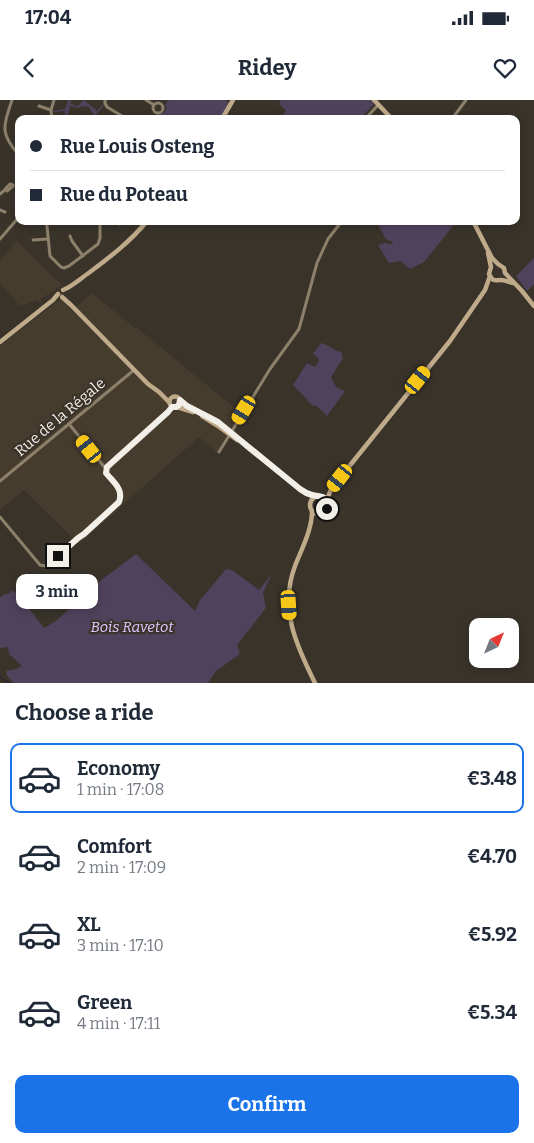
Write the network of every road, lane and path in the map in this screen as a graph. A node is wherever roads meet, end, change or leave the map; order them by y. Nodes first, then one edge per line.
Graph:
1 (12, 100) edge
2 (54, 100) edge
3 (104, 100) edge
4 (146, 100) edge
5 (233, 100) edge
6 (374, 100) edge
7 (466, 100) edge
8 (154, 105) dead end
9 (378, 105) junction
10 (38, 106) dead end
11 (51, 110) junction
12 (52, 115) edge
13 (120, 115) edge
14 (224, 115) edge
15 (369, 115) edge
16 (388, 115) edge
17 (455, 115) edge
18 (2, 137) edge
19 (15, 151) edge
20 (6, 190) dead end
21 (0, 194) edge
22 (0, 210) edge
23 (5, 212) dead end
24 (15, 222) edge
25 (47, 225) edge
26 (100, 225) edge
27 (143, 225) edge
28 (339, 225) edge
29 (475, 225) edge
30 (70, 236) dead end
31 (0, 239) edge
32 (48, 239) junction
33 (33, 240) dead end
34 (488, 251) junction
35 (83, 256) junction
36 (498, 264) junction
37 (491, 267) junction
38 (505, 273) junction
39 (490, 276) junction
40 (499, 280) junction
41 (516, 285) junction
42 (485, 290) junction
43 (63, 294) junction
44 (534, 306) edge
45 (0, 342) edge
46 (134, 370) junction
47 (159, 392) junction
48 (173, 396) junction
49 (180, 400) junction
50 (173, 405) junction
51 (69, 424) junction
52 (231, 433) junction
53 (219, 452) dead end
54 (106, 470) junction
55 (0, 481) edge
56 (300, 489) junction
57 (331, 489) junction
58 (318, 496) junction
59 (327, 500) junction
60 (310, 502) junction
61 (312, 511) junction
62 (320, 514) junction
63 (0, 516) edge
64 (311, 524) junction
65 (315, 683) edge

1 - 18 street
2 - 11 street
3 - 13 street
4 - 8 street
5 - 14 street
6 - 9 street
7 - 17 street
9 - 15 street
9 - 16 street
10 - 11 street
11 - 12 street
18 - 19 street
20 - 21 street
22 - 23 street
24 - 31 street
25 - 32 street
26 - 35 street
27 - 43 street
28 - 52 street
29 - 34 street
30 - 35 street
32 - 33 street
32 - 35 street
34 - 36 street
34 - 37 street
36 - 37 street
36 - 38 street
37 - 39 street
38 - 40 street
38 - 41 street
39 - 40 street
39 - 42 street
40 - 41 street
40 - 42 street
41 - 44 street
42 - 57 street
43 - 45 street
43 - 46 street
46 - 47 street
46 - 51 street, Rue de la Régale
47 - 48 street
47 - 50 street
48 - 49 street
48 - 50 street
49 - 50 street
49 - 52 street
50 - 52 street
50 - 54 street
51 - 54 street
51 - 55 street, Rue de la Régale
52 - 53 street
52 - 56 street
54 - 63 street
56 - 58 street
56 - 60 street
57 - 58 street
57 - 59 street
58 - 59 street
58 - 60 street
59 - 62 street
60 - 61 street
61 - 62 street
61 - 64 street
62 - 64 street
64 - 65 street

